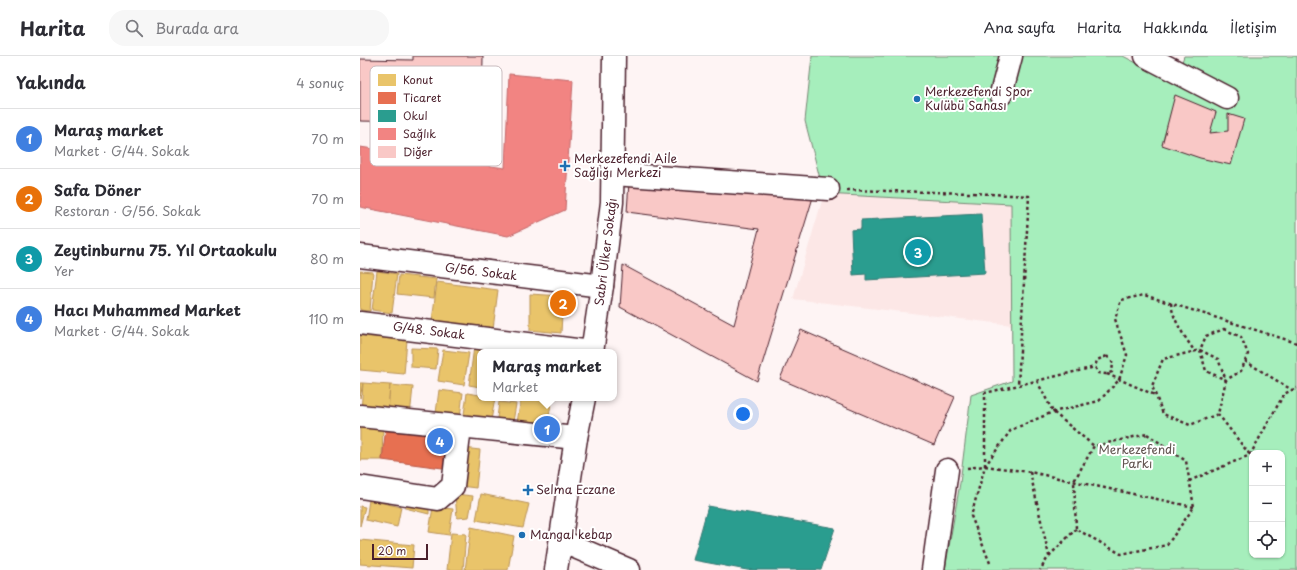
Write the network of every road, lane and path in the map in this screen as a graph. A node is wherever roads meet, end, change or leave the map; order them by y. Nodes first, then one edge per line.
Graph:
1 (614, 56) edge
2 (1011, 56) edge
3 (1146, 56) edge
4 (1001, 94) dead end
5 (1226, 98) dead end
6 (613, 174) junction
7 (828, 189) joint
8 (360, 256) edge
9 (602, 286) junction
10 (1171, 303) junction
11 (360, 323) edge
12 (1297, 343) edge
13 (568, 349) edge
14 (592, 349) edge
15 (1200, 350) junction
16 (1195, 352) junction
17 (1245, 361) junction
18 (1095, 367) junction
19 (1106, 374) junction
20 (1119, 380) junction
21 (1226, 380) junction
22 (1037, 381) junction
23 (1018, 385) junction
24 (1297, 388) edge
25 (1292, 390) junction
26 (1155, 395) junction
27 (583, 401) edge
28 (1053, 412) junction
29 (1218, 414) junction
30 (360, 416) edge
31 (460, 427) junction
32 (576, 438) junction
33 (1094, 446) junction
34 (1253, 450) edge
35 (1249, 454) edge
36 (1249, 455) edge
37 (985, 466) junction
38 (947, 470) joint
39 (1030, 472) junction
40 (1074, 481) junction
41 (1189, 481) junction
42 (360, 487) edge
43 (1194, 507) junction
44 (1076, 529) junction
45 (561, 541) junction
46 (1049, 556) junction
47 (990, 563) dead end
48 (556, 570) edge
49 (629, 570) edge
50 (933, 570) edge
51 (1040, 570) edge

1 - 6 street, Sabri Ülker Sokağı
2 - 4 street
3 - 5 street
6 - 7 street
6 - 9 street, Sabri Ülker Sokağı
7 - 23 path
8 - 9 street, G/56. Sokak
9 - 14 street, Sabri Ülker Sokağı
10 - 12 path
10 - 16 path
10 - 20 path
11 - 13 street, G/48. Sokak
15 - 16 path
15 - 17 path
15 - 21 path
15 - 21 path
16 - 26 path
17 - 21 path
17 - 25 path
18 - 19 path
18 - 19 path
18 - 22 path
19 - 20 path
20 - 26 path
20 - 28 path
21 - 29 path
22 - 23 path
22 - 28 path
23 - 37 path
24 - 25 path
25 - 34 path
26 - 29 path
27 - 32 street
28 - 33 path
28 - 37 path
29 - 35 path
30 - 31 street
31 - 32 street
31 - 42 street
32 - 45 street
33 - 40 path
33 - 41 path
36 - 41 path
37 - 38 path
37 - 39 path
37 - 47 path
38 - 50 street
39 - 40 path
39 - 46 path
40 - 43 path
40 - 44 path
41 - 43 path
43 - 44 path
44 - 46 path
45 - 48 street
45 - 49 street
46 - 51 path

